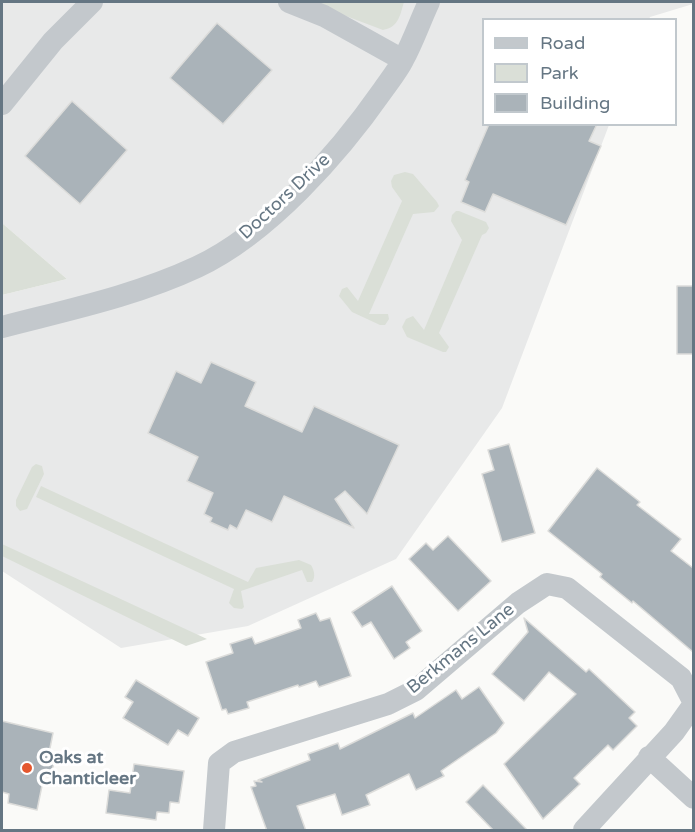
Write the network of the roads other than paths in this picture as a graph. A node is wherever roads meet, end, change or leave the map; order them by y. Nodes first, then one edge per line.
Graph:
1 (92, 2) edge
2 (289, 2) edge
3 (429, 2) edge
4 (404, 60) junction
5 (2, 104) edge
6 (2, 327) edge
7 (693, 704) edge
8 (649, 758) junction
9 (693, 798) edge
10 (214, 831) edge
11 (584, 831) edge

1 - 5 street
2 - 4 street
3 - 4 street, Doctors Drive
4 - 6 street, Doctors Drive
7 - 8 street, Berkmans Lane
7 - 10 street, Berkmans Lane
8 - 9 street
8 - 11 street, Berkmans Lane

